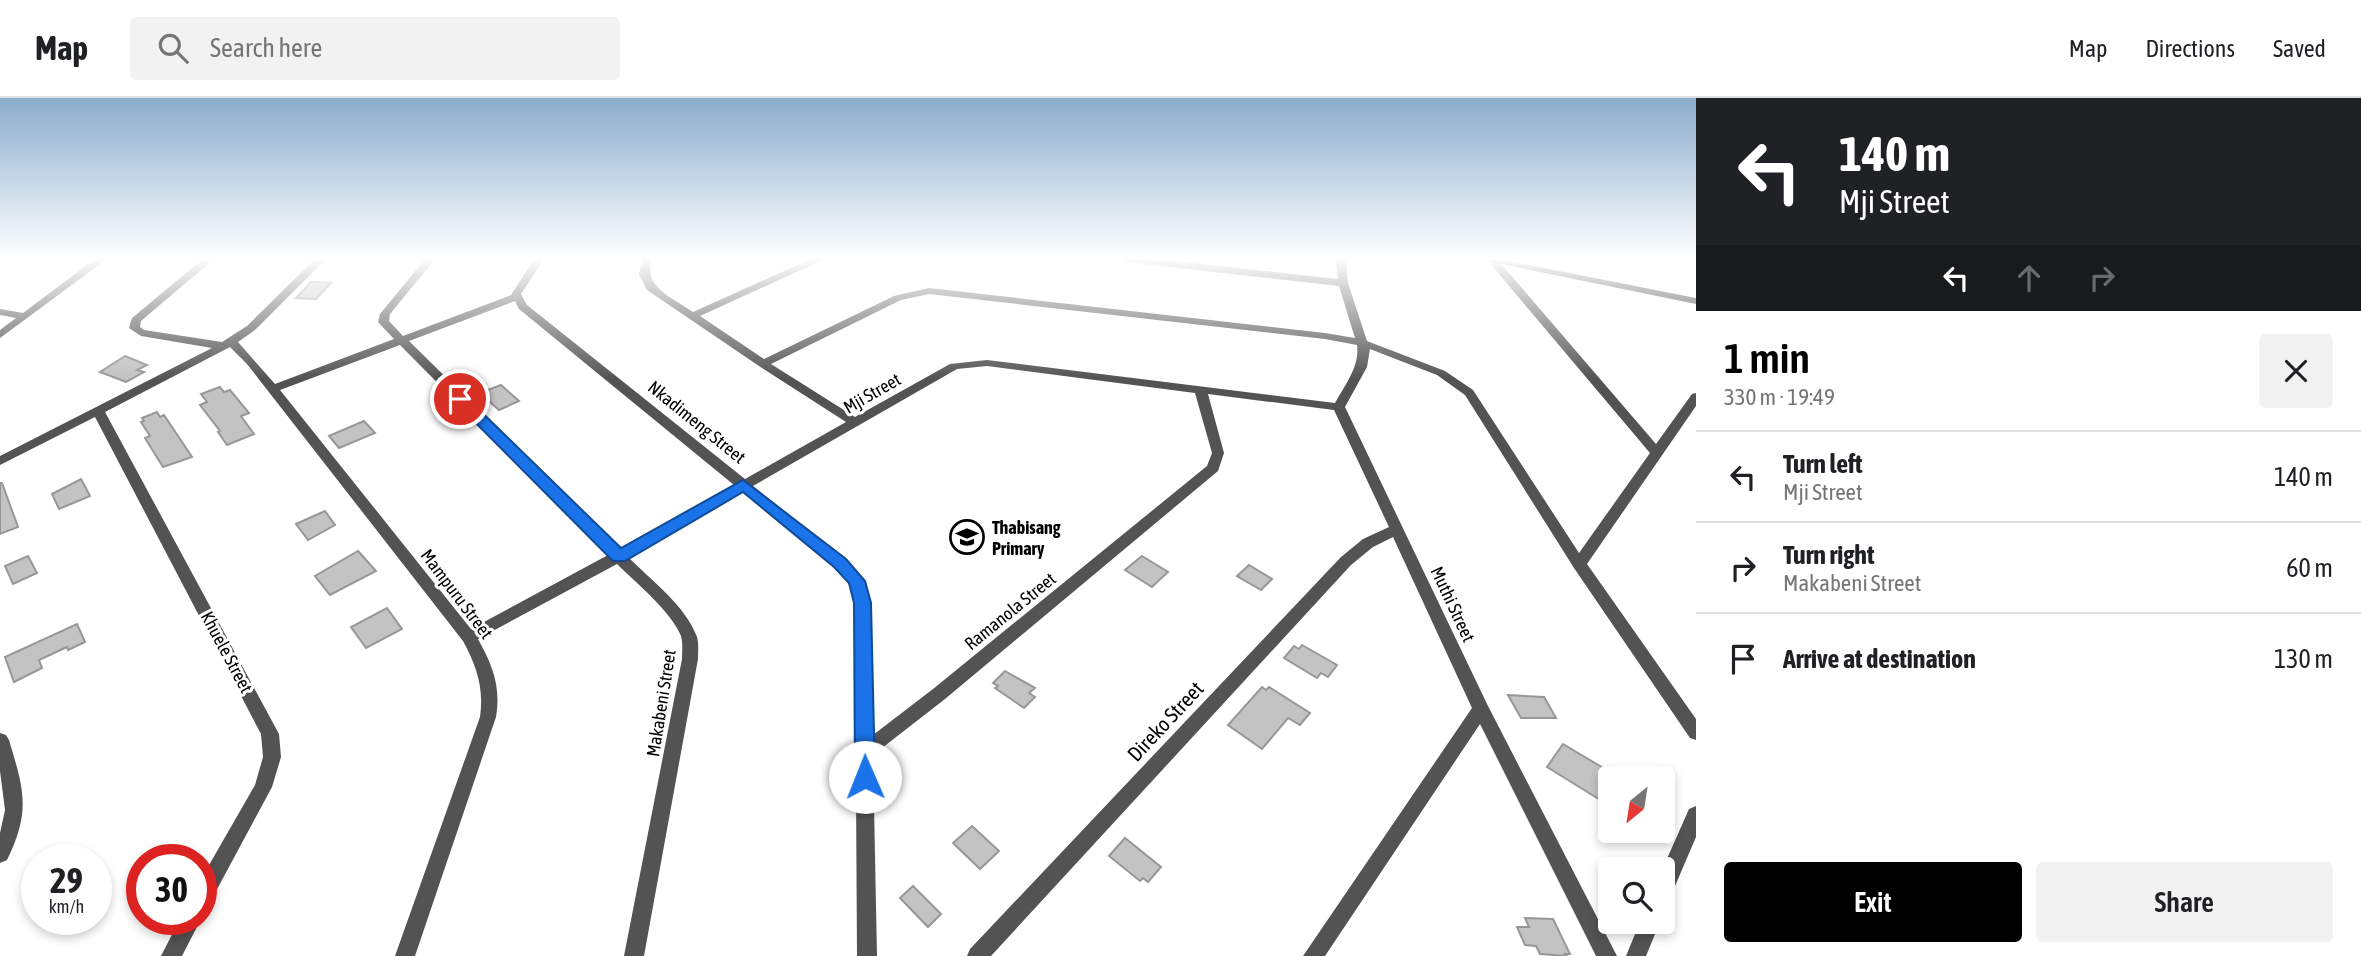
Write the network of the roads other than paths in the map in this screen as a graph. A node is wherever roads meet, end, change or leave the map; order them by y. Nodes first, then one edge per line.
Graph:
1 (48, 299) edge
2 (161, 299) edge
3 (280, 299) edge
4 (398, 299) edge
5 (510, 299) edge
6 (517, 299) edge
7 (669, 299) edge
8 (730, 299) edge
9 (896, 299) edge
10 (996, 299) edge
11 (1348, 299) edge
12 (1521, 299) edge
13 (0, 312) edge
14 (25, 316) junction
15 (692, 316) junction
16 (0, 335) edge
17 (400, 340) junction
18 (1363, 343) junction
19 (227, 344) junction
20 (763, 364) junction
21 (273, 389) junction
22 (1201, 391) junction
23 (1696, 397) edge
24 (1339, 407) junction
25 (97, 409) junction
26 (856, 423) junction
27 (1658, 454) junction
28 (0, 461) edge
29 (743, 485) junction
30 (1397, 529) junction
31 (619, 556) junction
32 (1579, 564) junction
33 (470, 638) junction
34 (1482, 709) junction
35 (1696, 733) edge
36 (0, 740) edge
37 (865, 751) junction
38 (1696, 815) edge
39 (0, 854) edge
40 (1675, 864) edge
41 (217, 870) edge
42 (1645, 934) edge
43 (182, 935) edge
44 (171, 956) edge
45 (405, 956) edge
46 (634, 956) edge
47 (867, 956) edge
48 (976, 956) edge
49 (1313, 956) edge
50 (1607, 956) edge
51 (1636, 956) edge

1 - 14 street
2 - 19 street
3 - 19 street
4 - 17 street, Makabeni Street
5 - 17 street
6 - 29 street, Nkadimeng Street
7 - 15 street
8 - 15 street
9 - 20 street
10 - 18 street
11 - 18 street
12 - 27 street
13 - 14 street
14 - 16 street
15 - 20 street
17 - 21 street
17 - 31 street, Makabeni Street
18 - 24 street
18 - 32 street
19 - 21 street, Mampuru Street
19 - 25 street
20 - 26 street
21 - 33 street, Mampuru Street
22 - 24 street, Mji Street
22 - 26 street, Mji Street
22 - 37 street, Ramanola Street
23 - 27 street
24 - 30 street, Muthi Street
25 - 28 street
25 - 41 street, Khuele Street
26 - 29 street, Mji Street
27 - 32 street
29 - 31 street, Mji Street
29 - 37 street, Nkadimeng Street
30 - 34 street, Muthi Street
30 - 48 street, Direko Street
31 - 33 street, Mji Street
31 - 46 street, Makabeni Street
32 - 35 street
33 - 45 street, Mampuru Street
34 - 49 street
34 - 50 street, Muthi Street
36 - 39 street
37 - 47 street, Nkadimeng Street
38 - 40 street
42 - 51 street
43 - 44 street

